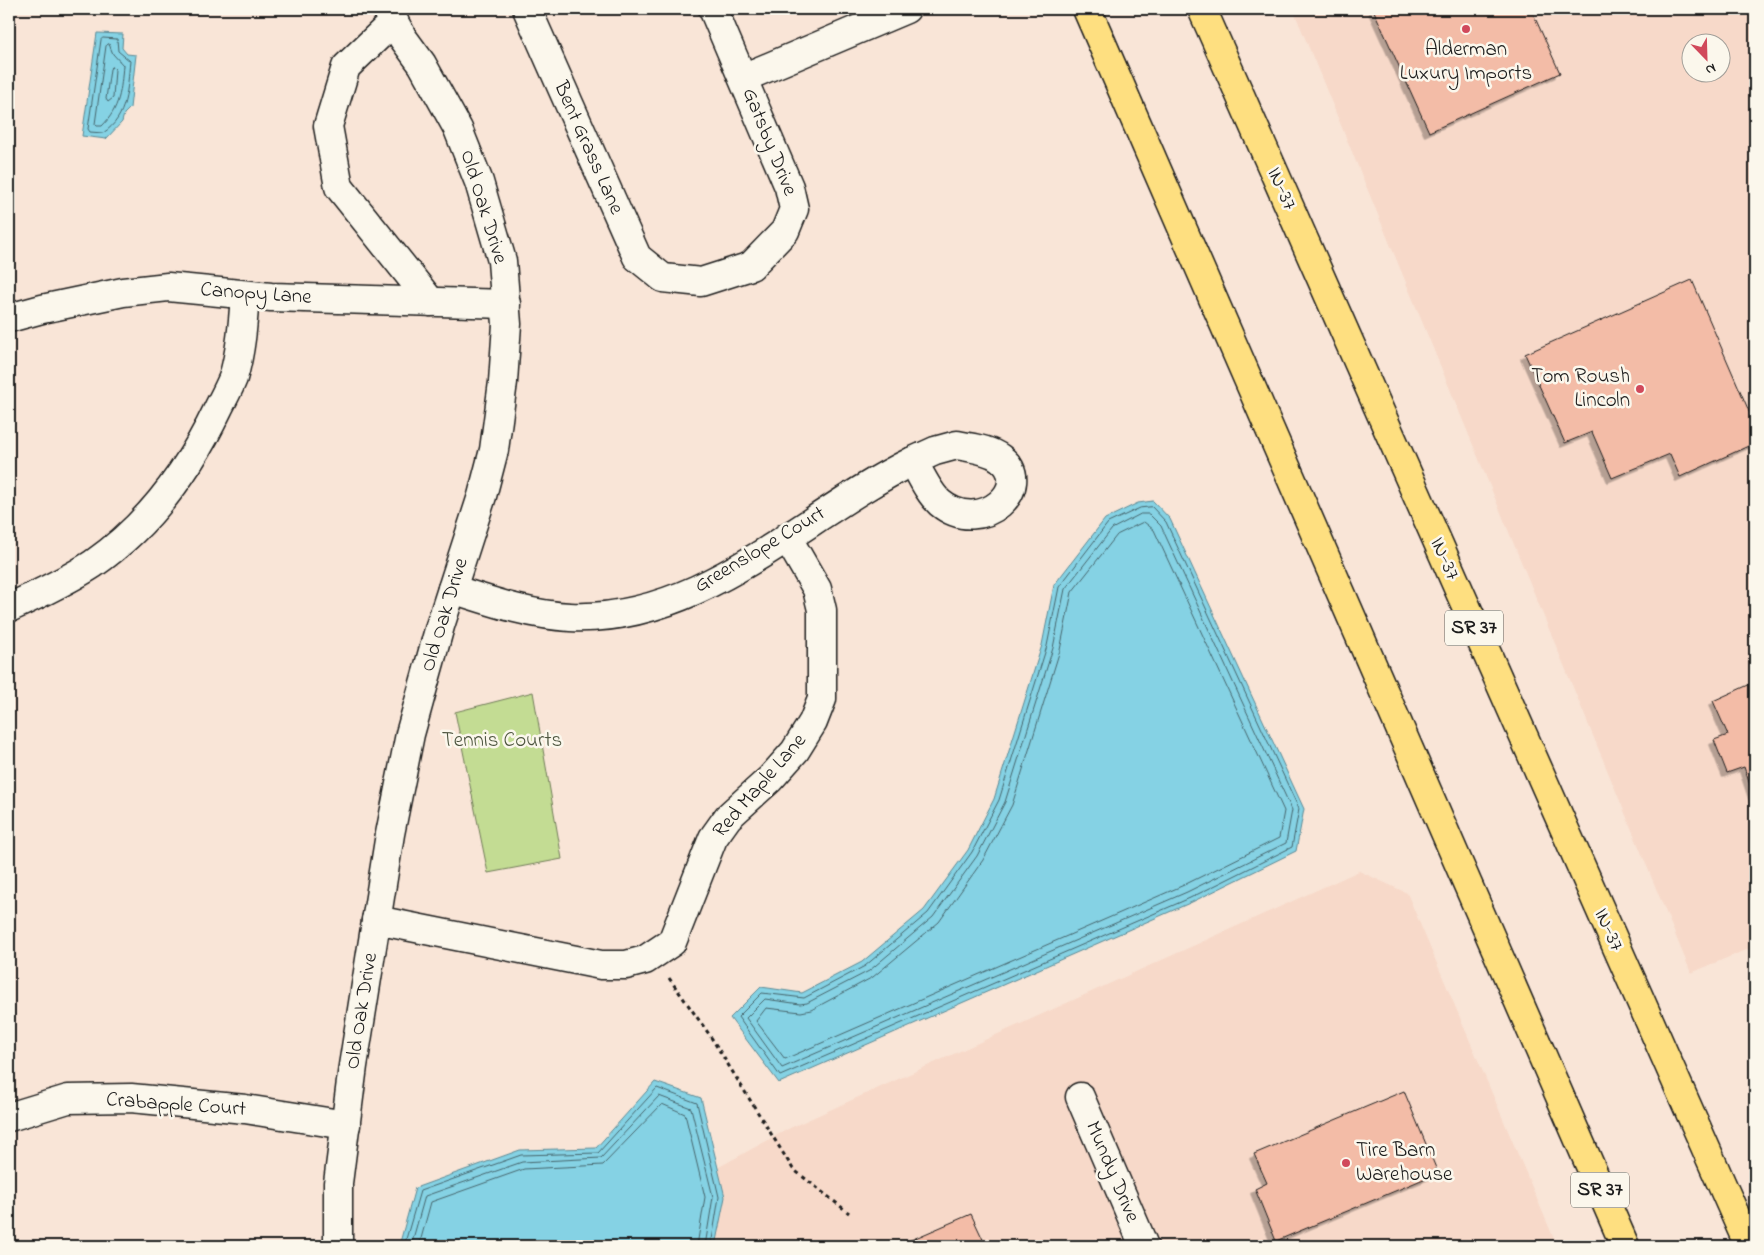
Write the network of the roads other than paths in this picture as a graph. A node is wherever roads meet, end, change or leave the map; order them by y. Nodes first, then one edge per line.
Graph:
1 (527, 9) edge
2 (714, 9) edge
3 (906, 9) edge
4 (1088, 9) edge
5 (1202, 9) edge
6 (391, 15) edge
7 (743, 78) junction
8 (663, 278) joint
9 (245, 295) junction
10 (431, 302) junction
11 (506, 304) junction
12 (9, 318) edge
13 (913, 461) dead end
14 (787, 537) junction
15 (452, 589) junction
16 (9, 608) edge
17 (376, 920) junction
18 (1080, 1098) dead end
19 (9, 1117) edge
20 (346, 1125) junction
21 (1747, 1241) edge
22 (338, 1246) edge
23 (1144, 1246) edge
24 (1625, 1246) edge

1 - 8 street, Bent Grass Lane
2 - 7 street, Gatsby Drive
3 - 7 street
4 - 24 highway, SR 37
5 - 21 highway, IN-37 / SR 37
6 - 10 street
6 - 11 street, Old Oak Drive
7 - 8 street, Gatsby Drive
9 - 10 street, Canopy Lane
9 - 12 street, Canopy Lane
9 - 16 street
10 - 11 street, Canopy Lane
11 - 15 street, Old Oak Drive
13 - 14 street, Greenslope Court
14 - 15 street, Greenslope Court
14 - 17 street, Red Maple Lane
15 - 17 street, Old Oak Drive
17 - 20 street, Old Oak Drive
18 - 23 street, Mundy Drive
19 - 20 street, Crabapple Court
20 - 22 street, Old Oak Drive

